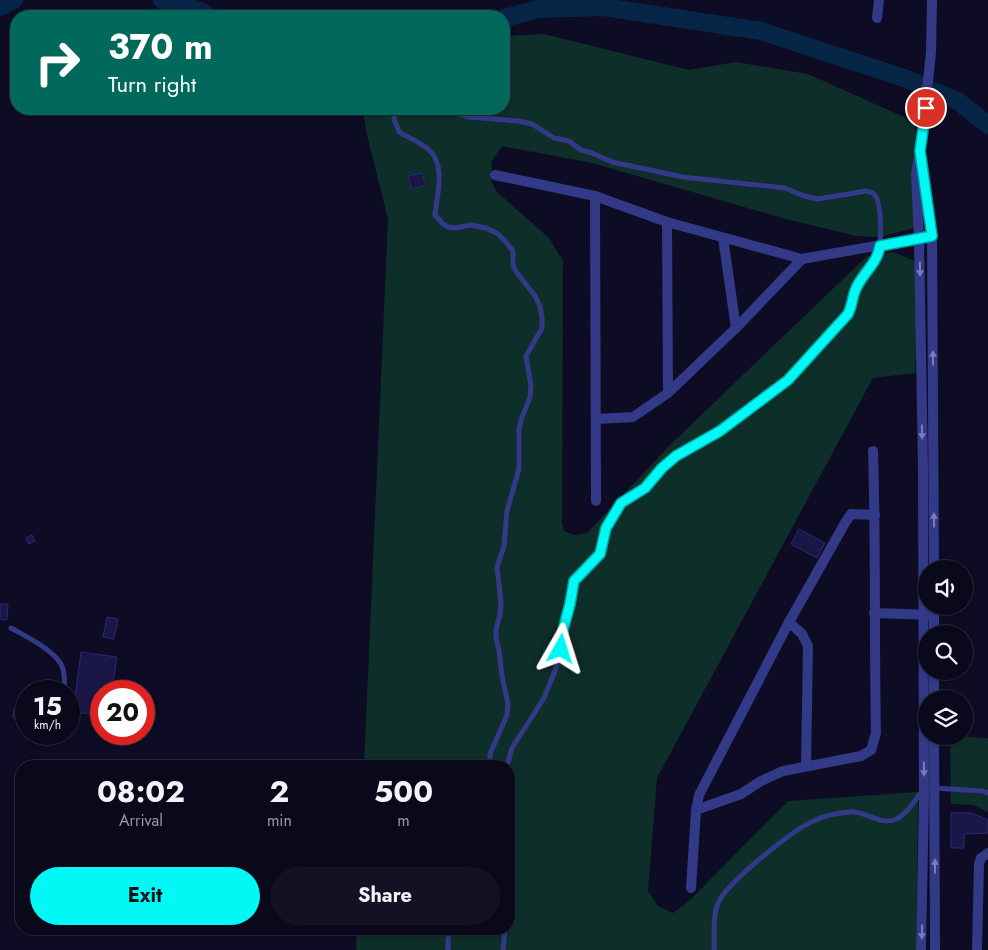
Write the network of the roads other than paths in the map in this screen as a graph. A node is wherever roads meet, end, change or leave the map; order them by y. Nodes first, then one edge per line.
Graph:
1 (879, 0) edge
2 (932, 0) edge
3 (877, 18) dead end
4 (395, 115) edge
5 (462, 115) edge
6 (920, 151) junction
7 (495, 175) dead end
8 (595, 196) junction
9 (667, 222) junction
10 (932, 236) junction
11 (723, 238) junction
12 (920, 239) junction
13 (880, 246) junction
14 (802, 259) junction
15 (736, 328) junction
16 (668, 393) junction
17 (596, 420) junction
18 (873, 451) dead end
19 (596, 501) dead end
20 (875, 515) junction
21 (922, 560) edge
22 (934, 560) edge
23 (874, 613) junction
24 (918, 615) edge
25 (922, 615) edge
26 (789, 622) junction
27 (11, 628) dead end
28 (64, 680) edge
29 (933, 745) edge
30 (490, 760) edge
31 (509, 760) edge
32 (806, 766) junction
33 (929, 788) junction
34 (988, 793) edge
35 (696, 810) junction
36 (988, 853) edge
37 (691, 888) dead end
38 (449, 935) edge
39 (504, 935) edge
40 (448, 950) edge
41 (503, 950) edge
42 (714, 950) edge
43 (922, 950) edge
44 (935, 950) edge
45 (977, 950) edge

1 - 3 street
2 - 6 street
4 - 30 lane
5 - 13 lane
6 - 10 street
6 - 12 street
7 - 8 street
8 - 9 street
8 - 17 street
9 - 11 street
9 - 16 street
10 - 12 street
22 -> 10 street
11 - 14 street
11 - 15 street
12 - 13 street
12 -> 21 street
13 - 14 street
13 - 31 lane
14 - 15 street
15 - 16 street
16 - 17 street
17 - 19 street
18 - 20 street
20 - 23 street
20 - 26 street
23 - 24 street
23 - 32 street
25 -> 33 street
26 - 32 street
26 - 35 street
27 - 28 lane
29 - 33 street
32 - 35 street
33 - 34 lane
33 - 42 lane
33 -> 43 street
44 -> 33 street
35 - 37 street
36 - 45 street
38 - 40 lane
39 - 41 lane

